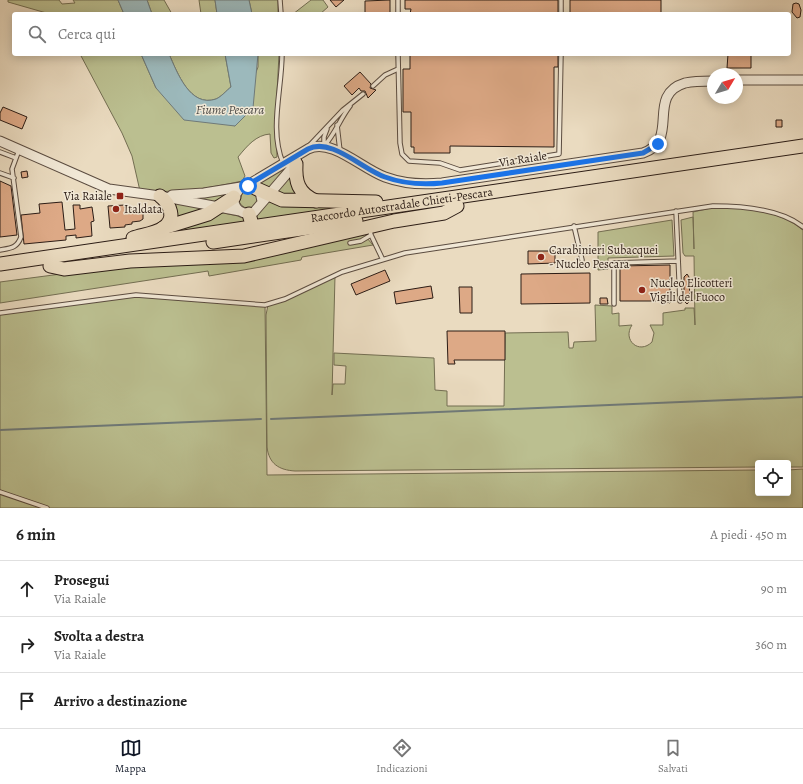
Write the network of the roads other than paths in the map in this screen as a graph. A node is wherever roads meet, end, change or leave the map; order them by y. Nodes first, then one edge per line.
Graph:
1 (280, 0) edge
2 (398, 0) edge
3 (561, 0) edge
4 (280, 12) edge
5 (398, 12) edge
6 (561, 12) edge
7 (282, 56) edge
8 (398, 56) edge
9 (561, 56) edge
10 (398, 69) junction
11 (743, 80) edge
12 (803, 80) edge
13 (707, 81) edge
14 (373, 86) dead end
15 (363, 94) dead end
16 (353, 102) junction
17 (337, 124) junction
18 (328, 126) junction
19 (803, 139) edge
20 (0, 141) edge
21 (324, 146) junction
22 (19, 149) junction
23 (785, 149) junction
24 (0, 152) edge
25 (340, 152) junction
26 (802, 153) edge
27 (16, 158) junction
28 (293, 161) junction
29 (0, 173) edge
30 (14, 178) junction
31 (244, 189) junction
32 (160, 196) junction
33 (265, 198) junction
34 (316, 201) junction
35 (393, 206) junction
36 (457, 206) junction
37 (219, 208) junction
38 (676, 211) junction
39 (247, 215) junction
40 (574, 226) junction
41 (803, 227) edge
42 (163, 228) junction
43 (370, 231) junction
44 (350, 243) dead end
45 (119, 246) junction
46 (0, 250) edge
47 (382, 258) junction
48 (582, 260) dead end
49 (678, 261) junction
50 (0, 264) edge
51 (50, 266) junction
52 (0, 273) edge
53 (680, 301) dead end
54 (614, 304) dead end
55 (0, 313) edge
56 (0, 492) edge
57 (47, 508) edge

1 - 4 lane
2 - 5 lane
3 - 6 lane
7 - 28 lane
8 - 10 lane
9 - 10 lane
10 - 14 lane
11 - 12 street
13 - 25 street, Via Raiale
15 - 16 lane
16 - 17 lane
16 - 18 lane
17 - 21 lane
17 - 25 lane
18 - 21 lane
18 - 28 lane
19 - 23 highway
20 - 22 street
21 - 25 street, Via Raiale
21 - 28 street
22 - 27 lane
22 - 32 street
23 - 26 highway, Raccordo Autostradale Chieti-Pescara
23 - 35 highway, Raccordo Autostradale Chieti-Pescara
24 - 27 lane
26 - 36 highway, Raccordo Autostradale Chieti-Pescara
27 - 30 lane
28 - 31 street
28 - 33 street
28 - 34 highway
29 - 30 lane
30 - 46 lane
31 - 32 street
31 - 33 highway
31 - 37 highway
31 - 39 street
32 - 37 street
32 - 42 highway
33 - 34 highway
33 - 39 street
34 - 35 highway
35 - 45 highway, Raccordo Autostradale Chieti-Pescara
36 - 43 highway
36 - 51 highway, Raccordo Autostradale Chieti-Pescara
37 - 39 street
37 - 42 highway
38 - 40 lane
38 - 41 lane
38 - 49 lane
40 - 47 lane
40 - 48 lane
42 - 45 highway
43 - 44 lane
43 - 47 lane
43 - 51 highway
45 - 50 highway, Raccordo Autostradale Chieti-Pescara
47 - 55 lane
49 - 53 lane
49 - 54 lane
51 - 52 highway, Raccordo Autostradale Chieti-Pescara
56 - 57 lane

